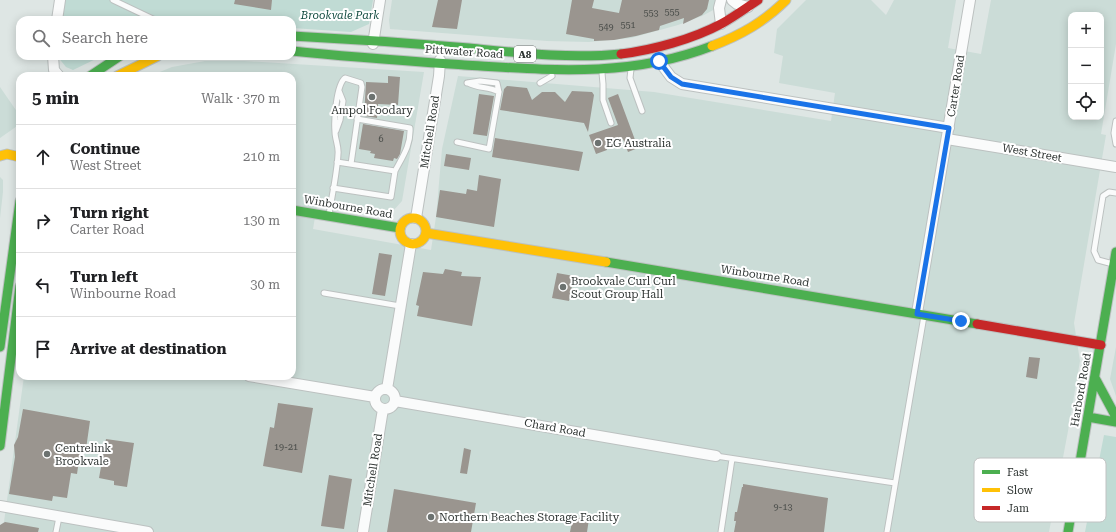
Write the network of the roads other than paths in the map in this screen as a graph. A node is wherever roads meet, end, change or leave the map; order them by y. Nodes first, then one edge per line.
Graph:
1 (60, 0) edge
2 (113, 0) edge
3 (380, 0) edge
4 (721, 0) edge
5 (732, 0) edge
6 (758, 0) edge
7 (786, 0) edge
8 (970, 0) edge
9 (748, 7) junction
10 (58, 16) edge
11 (147, 16) edge
12 (721, 24) junction
13 (744, 32) junction
14 (296, 36) edge
15 (374, 40) junction
16 (440, 46) junction
17 (296, 51) edge
18 (372, 58) junction
19 (53, 60) edge
20 (114, 60) edge
21 (149, 60) edge
22 (659, 61) junction
23 (440, 63) junction
24 (631, 66) junction
25 (561, 69) junction
26 (601, 70) junction
27 (56, 72) edge
28 (96, 72) edge
29 (124, 72) edge
30 (467, 83) dead end
31 (540, 83) dead end
32 (642, 111) dead end
33 (357, 119) junction
34 (1116, 121) edge
35 (611, 123) dead end
36 (949, 128) junction
37 (947, 139) junction
38 (457, 142) dead end
39 (1116, 144) edge
40 (0, 156) edge
41 (16, 156) edge
42 (337, 162) junction
43 (351, 164) junction
44 (1116, 167) edge
45 (395, 171) junction
46 (333, 188) junction
47 (1116, 193) edge
48 (296, 211) edge
49 (328, 216) junction
50 (416, 218) junction
51 (16, 224) edge
52 (400, 228) junction
53 (426, 233) junction
54 (410, 244) junction
55 (1116, 252) edge
56 (1114, 264) junction
57 (324, 293) dead end
58 (3, 299) edge
59 (400, 306) junction
60 (920, 314) junction
61 (16, 343) edge
62 (1101, 345) junction
63 (0, 347) edge
64 (1095, 378) junction
65 (273, 380) edge
66 (387, 388) junction
67 (375, 397) junction
68 (395, 401) junction
69 (383, 409) junction
70 (1088, 417) junction
71 (1116, 417) edge
72 (1116, 422) edge
73 (0, 446) edge
74 (716, 456) joint
75 (1081, 458) edge
76 (732, 459) junction
77 (895, 483) junction
78 (0, 506) edge
79 (59, 517) junction
80 (1070, 522) edge
81 (56, 532) edge
82 (148, 532) edge
83 (363, 532) edge
84 (721, 532) edge
85 (887, 532) edge
86 (1068, 532) edge

1 - 10 street
2 - 11 lane
3 - 15 street
4 - 12 street
5 - 9 street
6 - 9 main road, Pittwater Road / A8
7 - 13 main road, Pittwater Road / A8
8 - 36 street, Carter Road
9 - 12 main road, Pittwater Road / A8
12 - 13 main road
12 - 16 main road, Pittwater Road / A8
13 - 22 main road, Pittwater Road / A8
14 - 15 main road, Pittwater Road / A8
15 - 16 main road, Pittwater Road / A8
15 - 18 street
16 - 23 street, Mitchell Road
17 - 18 main road, Pittwater Road / A8
18 - 23 main road, Pittwater Road / A8
19 - 27 street
20 - 28 main road
21 - 29 main road
22 - 24 main road, Pittwater Road / A8
22 - 36 street
23 - 25 main road, Pittwater Road / A8
23 - 50 street, Mitchell Road
24 - 26 main road, Pittwater Road / A8
24 - 32 lane
25 - 26 main road, Pittwater Road / A8
25 - 31 lane
26 - 35 lane
30 - 38 lane
33 - 42 lane
33 - 43 lane
33 - 45 lane
34 - 39 lane
36 - 37 street, Carter Road
37 - 44 street, West Street
37 - 60 street, Carter Road
40 - 41 main road
42 - 43 lane
42 - 46 lane
43 - 45 lane
45 - 46 lane
46 - 49 lane
47 - 56 lane
48 - 49 main road, Winbourne Road
49 - 52 main road, Winbourne Road
50 - 52 main road
50 - 53 main road
51 - 58 main road
52 - 54 main road
53 - 54 main road
53 - 60 main road, Winbourne Road
54 - 59 street
55 - 56 main road, Harbord Road
56 - 62 main road, Harbord Road
57 - 59 lane
58 - 63 main road
59 - 66 street
60 - 62 main road, Winbourne Road
60 - 77 lane
61 - 73 main road
62 - 64 main road, Harbord Road
64 - 70 main road, Harbord Road
64 - 71 main road
65 - 67 street
66 - 67 street
66 - 68 street
67 - 69 street
68 - 69 street
68 - 74 street, Chard Road
69 - 83 street, Mitchell Road
70 - 72 main road
70 - 75 main road, Harbord Road
74 - 76 lane
76 - 77 lane
76 - 84 lane
77 - 85 lane
78 - 79 street
79 - 81 lane
79 - 82 street
80 - 86 main road, Harbord Road

